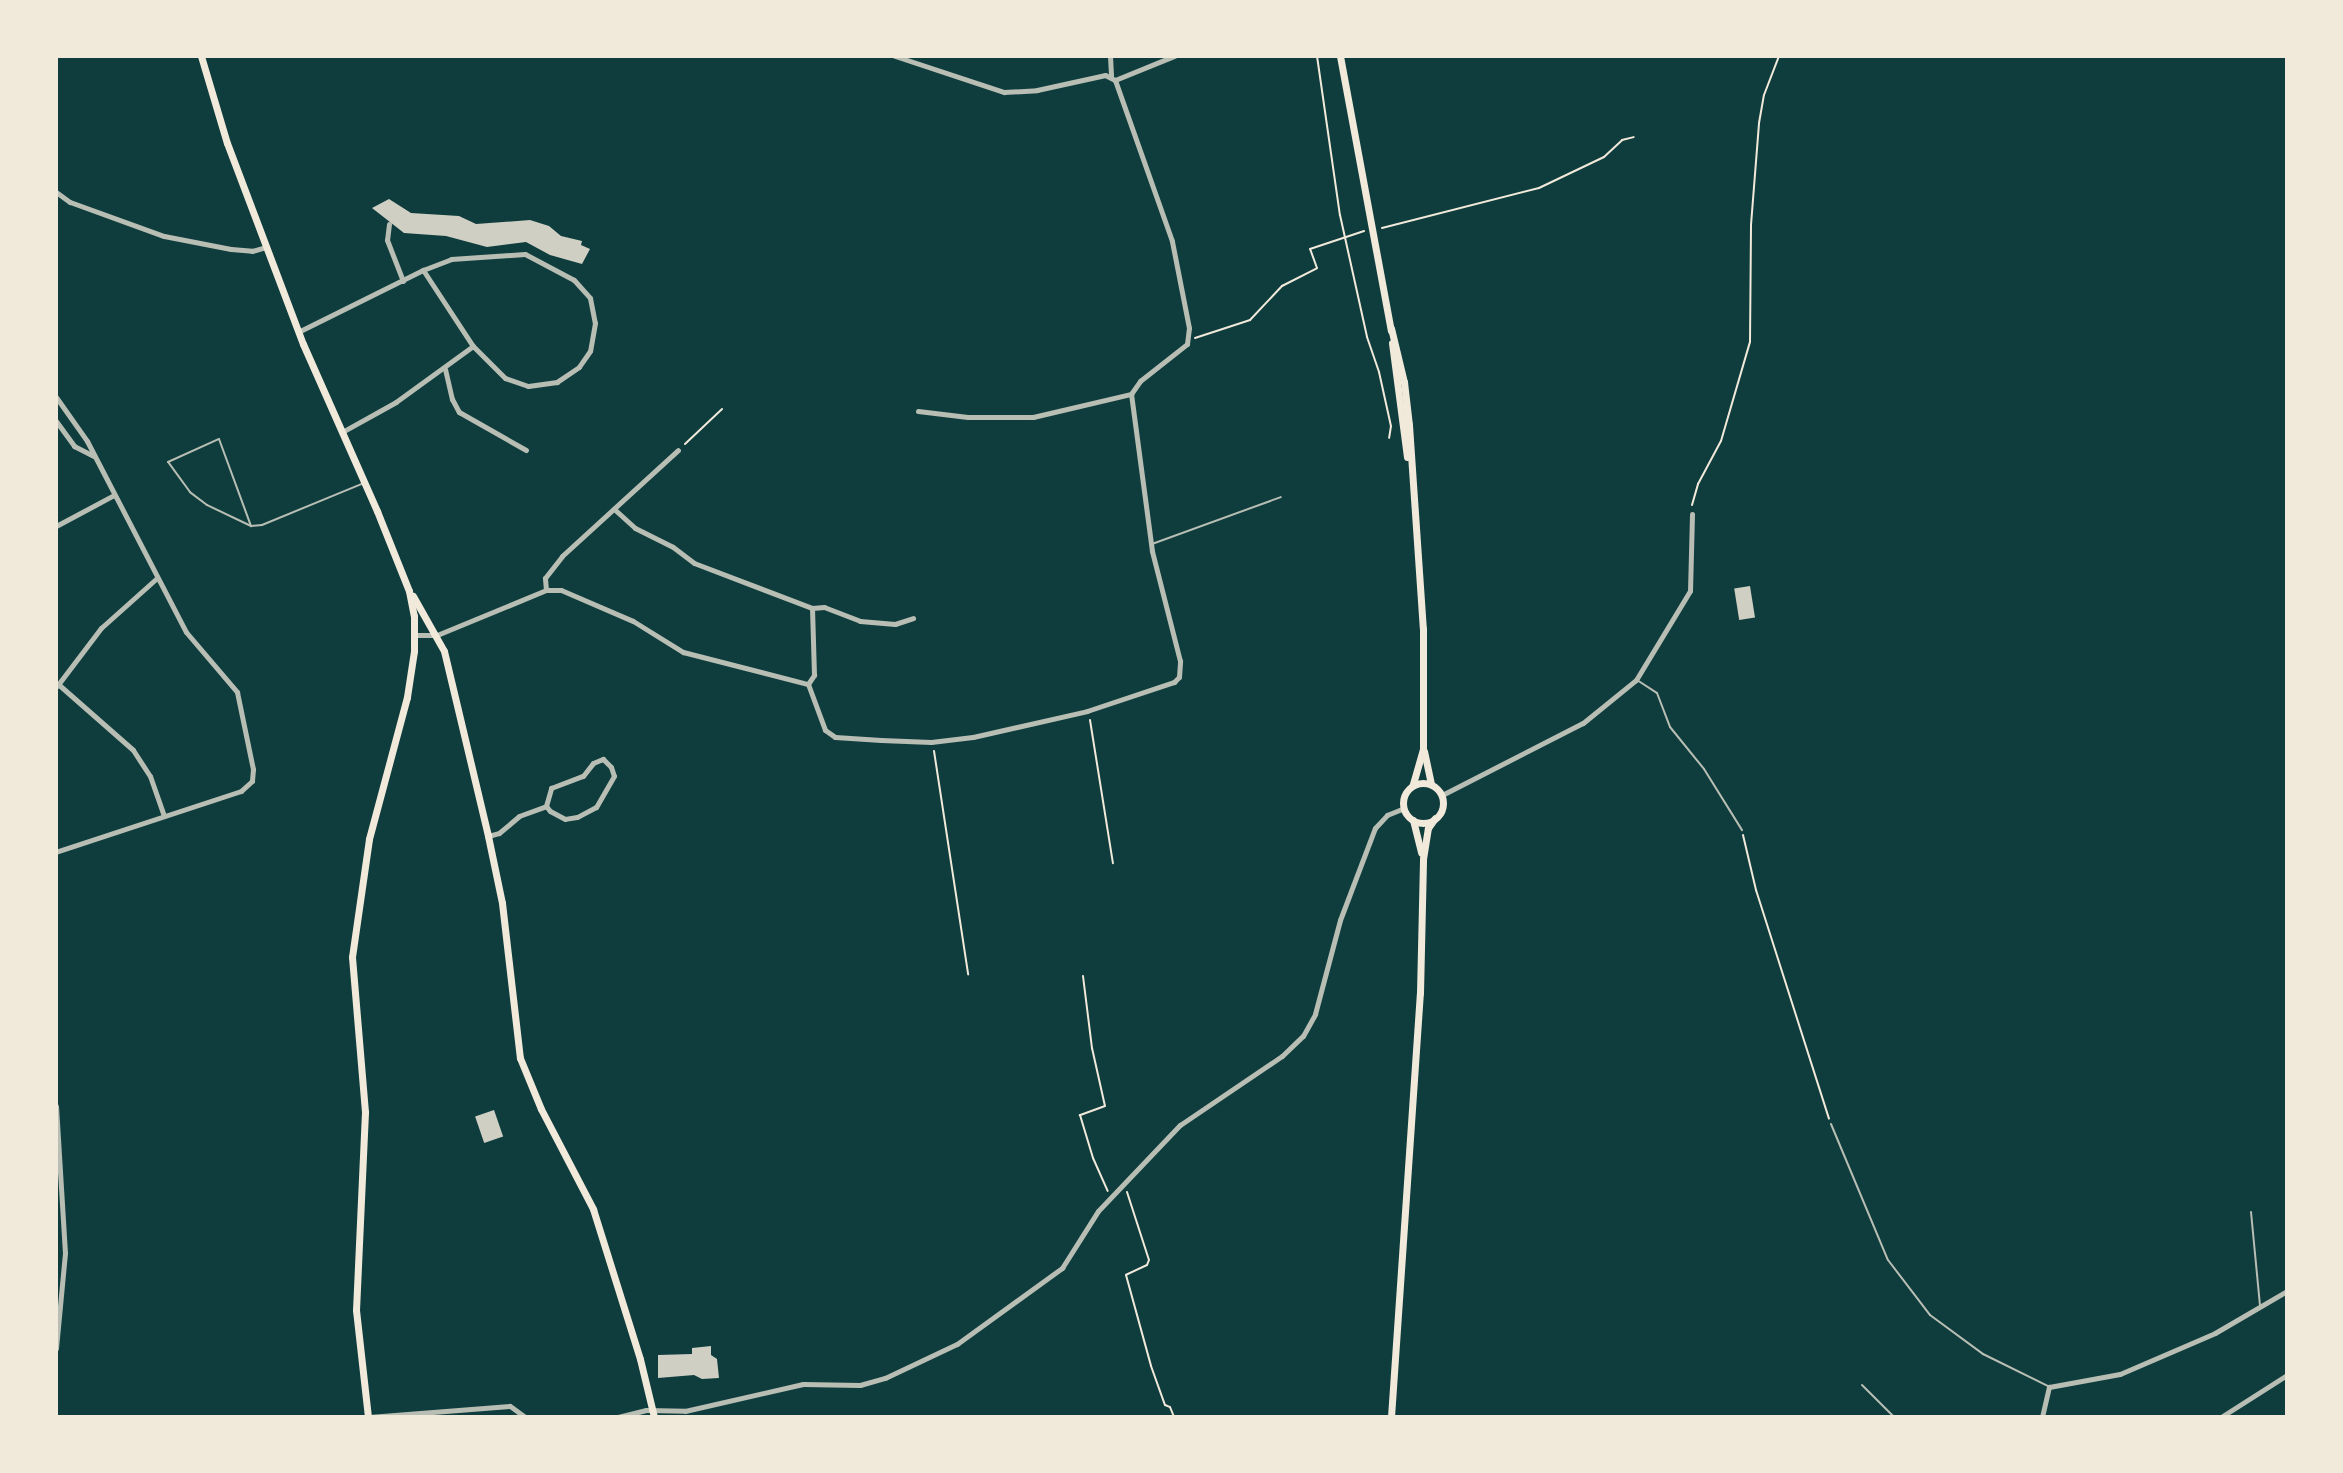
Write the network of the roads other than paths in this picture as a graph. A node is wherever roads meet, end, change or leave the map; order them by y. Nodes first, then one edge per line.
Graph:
1 (201, 56) edge
2 (895, 56) edge
3 (1110, 56) edge
4 (1174, 56) edge
5 (1339, 57) edge
6 (1113, 78) junction
7 (56, 192) edge
8 (389, 224) dead end
9 (267, 247) junction
10 (423, 270) junction
11 (403, 281) junction
12 (298, 332) junction
13 (473, 346) junction
14 (445, 369) junction
15 (1131, 394) junction
16 (56, 397) edge
17 (918, 411) dead end
18 (56, 421) edge
19 (342, 432) junction
20 (526, 450) dead end
21 (678, 450) road end
22 (94, 457) junction
23 (365, 483) junction
24 (114, 495) junction
25 (1281, 497) dead end
26 (614, 509) junction
27 (1692, 514) road end
28 (56, 526) edge
29 (251, 526) junction
30 (1151, 545) junction
31 (157, 578) junction
32 (546, 590) junction
33 (409, 591) junction
34 (812, 608) junction
35 (913, 618) dead end
36 (415, 635) junction
37 (437, 635) junction
38 (1636, 680) junction
39 (808, 684) junction
40 (57, 685) edge
41 (1423, 749) junction
42 (1431, 784) junction
43 (1413, 785) junction
44 (1442, 795) junction
45 (546, 806) junction
46 (1404, 808) junction
47 (164, 816) junction
48 (1435, 818) junction
49 (1413, 820) junction
50 (1742, 830) road end
51 (488, 836) junction
52 (56, 852) edge
53 (1423, 859) junction
54 (56, 1106) edge
55 (1831, 1124) road end
56 (2251, 1212) dead end
57 (2287, 1291) edge
58 (2260, 1307) junction
59 (56, 1349) edge
60 (2287, 1375) edge
61 (1862, 1385) dead end
62 (2049, 1387) junction
63 (654, 1415) edge
64 (369, 1417) edge
65 (525, 1417) edge
66 (618, 1417) edge
67 (1391, 1417) edge
68 (1894, 1417) edge
69 (2042, 1417) edge
70 (2221, 1417) edge

1 - 9 main road
2 - 6 street
3 - 6 street
4 - 6 street
5 - 41 main road
6 - 15 street
7 - 9 street
8 - 11 street
9 - 12 main road
10 - 11 street
10 - 13 street
10 - 13 street
11 - 12 street
12 - 19 main road
13 - 14 street
14 - 19 street
14 - 20 street
15 - 17 street
15 - 30 street
16 - 22 street
18 - 22 street
19 - 23 main road
21 - 26 street
22 - 24 street
23 - 29 lane
23 - 33 main road
24 - 28 street
24 - 31 street
25 - 30 lane
26 - 32 street
26 - 34 street
27 - 38 street
29 - 29 lane
30 - 39 street
31 - 40 street
31 - 47 street
32 - 37 street
32 - 39 street
33 - 36 main road
33 - 37 main road
34 - 35 street
34 - 39 street
36 - 37 street
36 - 64 main road
37 - 51 main road
38 - 44 street
38 - 50 lane
40 - 47 street
41 - 42 main road
41 - 43 main road
42 - 43 main road
42 - 44 main road
43 - 46 main road
44 - 48 main road
45 - 45 street
45 - 51 street
46 - 49 main road
46 - 63 street
47 - 52 street
48 - 49 main road
48 - 53 main road
49 - 53 main road
51 - 63 main road
53 - 67 main road
54 - 59 street
55 - 62 lane
56 - 58 lane
57 - 58 street
58 - 62 street
60 - 70 street
61 - 68 lane
62 - 69 street
63 - 66 street
64 - 65 street

